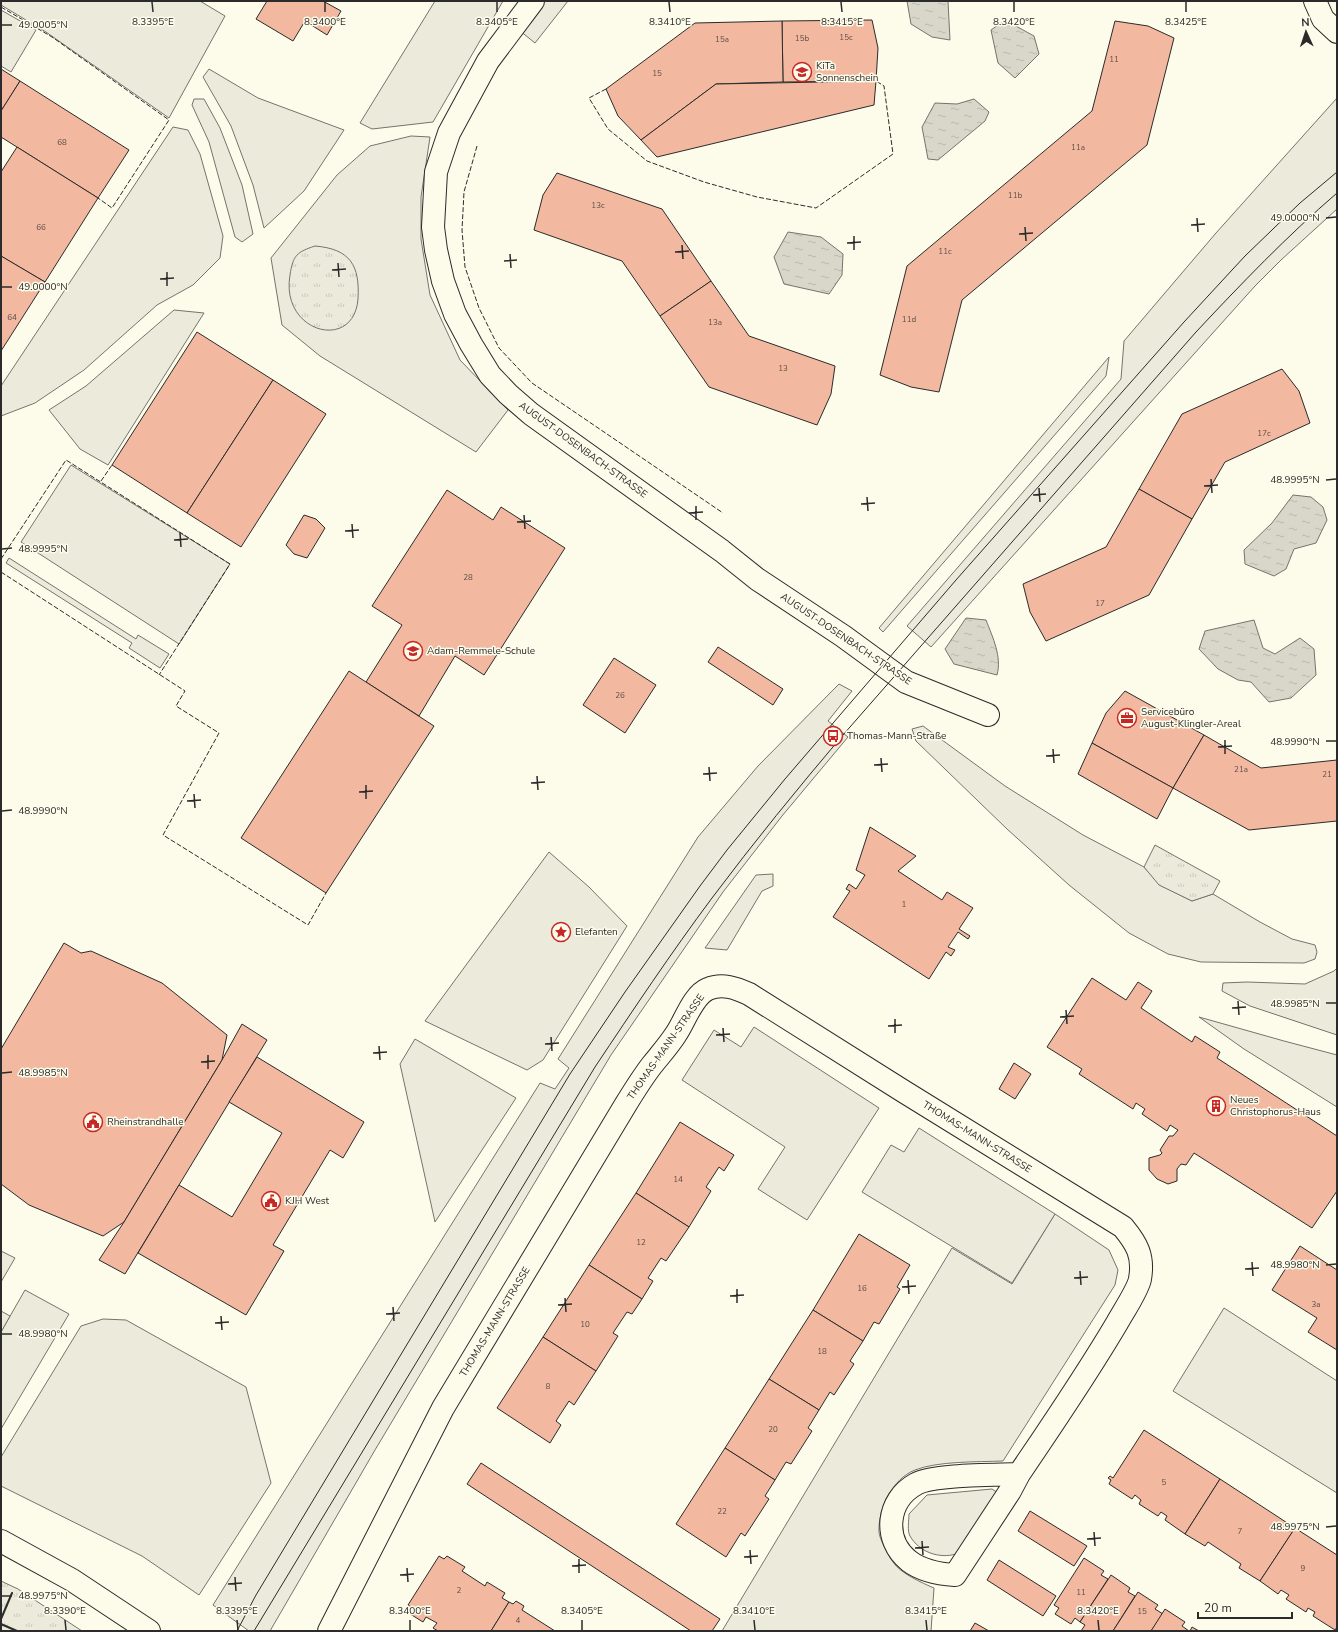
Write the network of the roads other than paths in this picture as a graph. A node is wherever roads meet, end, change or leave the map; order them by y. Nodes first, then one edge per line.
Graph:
1 (533, 1) edge
2 (1315, 1) edge
3 (1337, 32) edge
4 (988, 715) dead end
5 (1019, 1474) junction
6 (1, 1541) edge
7 (149, 1631) edge
8 (329, 1631) edge

1 - 4 street, AUGUST-DOSENBACH-STRASSE
2 - 3 street
5 - 5 street, THOMAS-MANN-STRASSE
5 - 8 street, THOMAS-MANN-STRASSE
6 - 7 street

